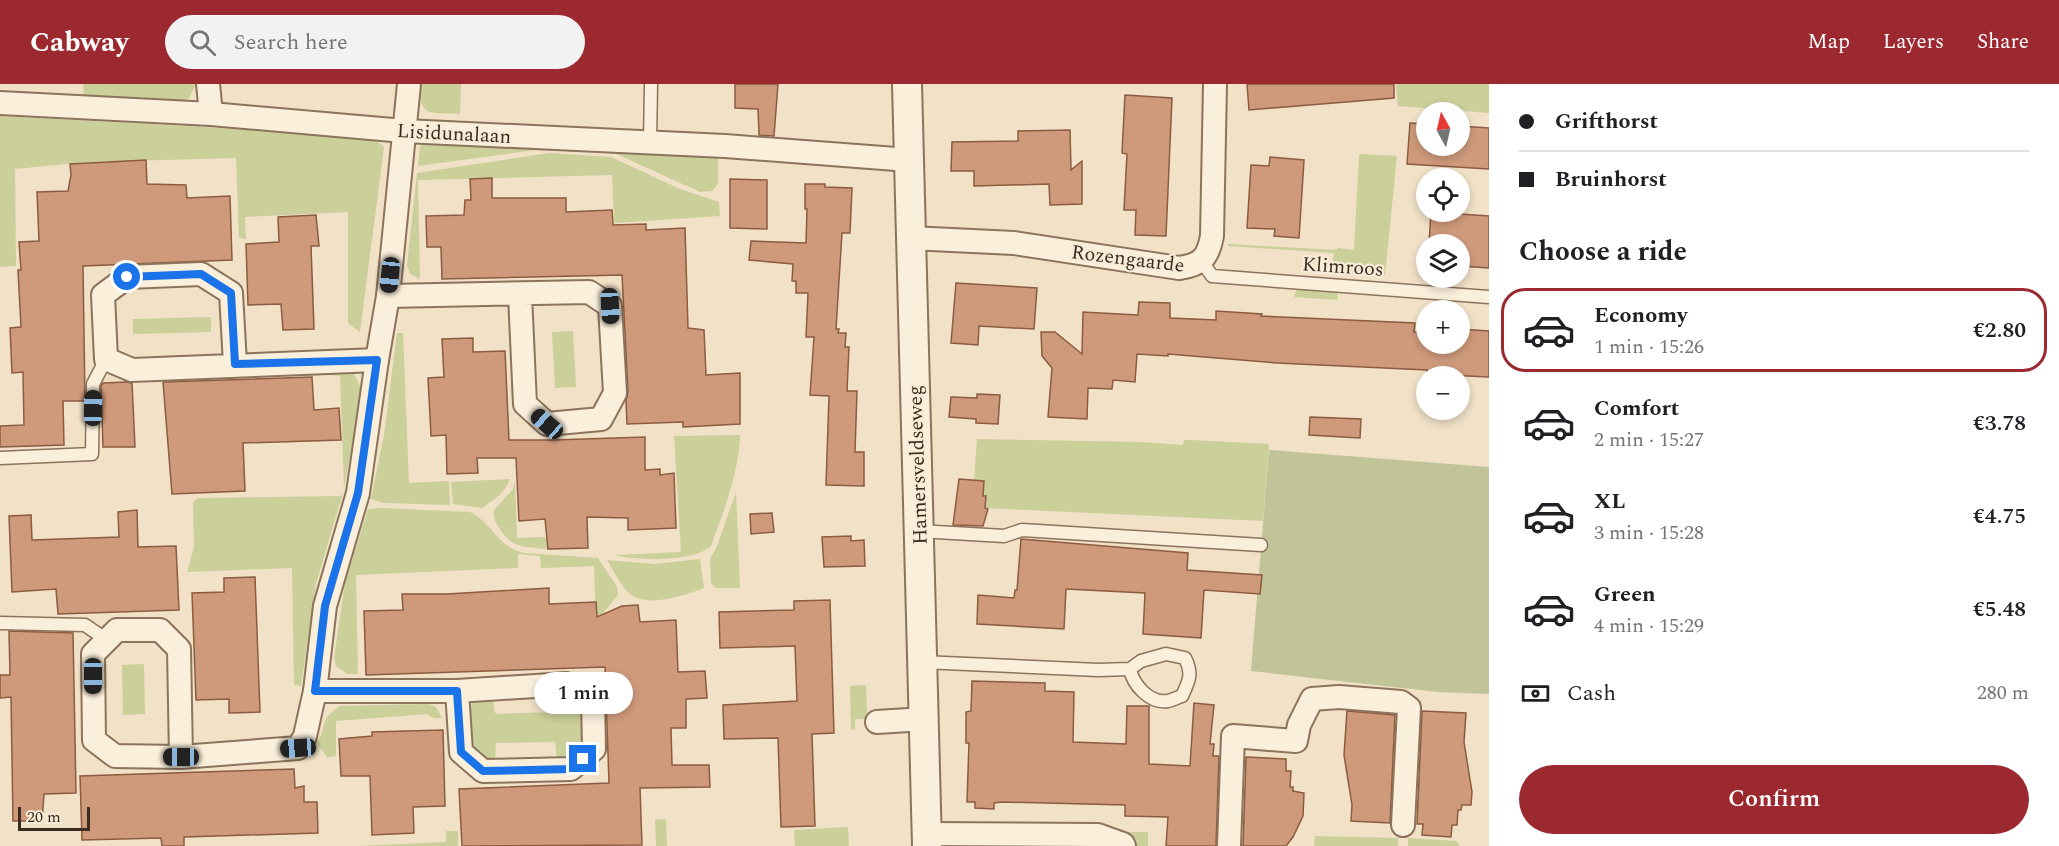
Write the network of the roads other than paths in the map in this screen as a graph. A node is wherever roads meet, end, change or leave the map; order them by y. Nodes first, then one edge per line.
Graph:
1 (208, 84) edge
2 (410, 84) edge
3 (651, 84) edge
4 (907, 84) edge
5 (1215, 84) edge
6 (0, 103) edge
7 (211, 114) junction
8 (404, 131) junction
9 (650, 143) junction
10 (909, 160) junction
11 (910, 238) junction
12 (1202, 260) junction
13 (519, 295) junction
14 (388, 296) junction
15 (1489, 297) edge
16 (106, 359) junction
17 (377, 360) junction
18 (235, 364) junction
19 (0, 458) edge
20 (919, 531) junction
21 (1261, 545) dead end
22 (0, 623) edge
23 (107, 640) junction
24 (922, 662) junction
25 (1130, 669) junction
26 (315, 691) junction
27 (457, 691) junction
28 (924, 719) junction
29 (877, 722) dead end
30 (181, 757) junction
31 (1403, 825) dead end
32 (927, 840) edge
33 (1124, 846) edge
34 (1229, 846) edge

1 - 7 street
2 - 8 street
3 - 9 lane
4 - 10 street, Hamersveldseweg
5 - 12 street, Rozengaarde
6 - 7 street, Lisidunalaan
7 - 8 street, Lisidunalaan
8 - 9 street, Lisidunalaan
8 - 14 street
9 - 10 street, Lisidunalaan
10 - 11 street, Hamersveldseweg
11 - 12 street, Rozengaarde
11 - 20 street, Hamersveldseweg
12 - 15 lane, Klimroos
13 - 13 street
13 - 14 street
14 - 17 street
16 - 18 street
16 - 18 street
16 - 19 lane
17 - 18 street
17 - 26 street
20 - 21 lane
20 - 24 street, Hamersveldseweg
22 - 23 lane
23 - 30 street
23 - 30 street
24 - 25 lane
24 - 28 street, Hamersveldseweg
25 - 25 lane
26 - 27 street
26 - 30 street
27 - 27 street
28 - 29 street
28 - 32 street, Hamersveldseweg
31 - 34 street
32 - 33 street

